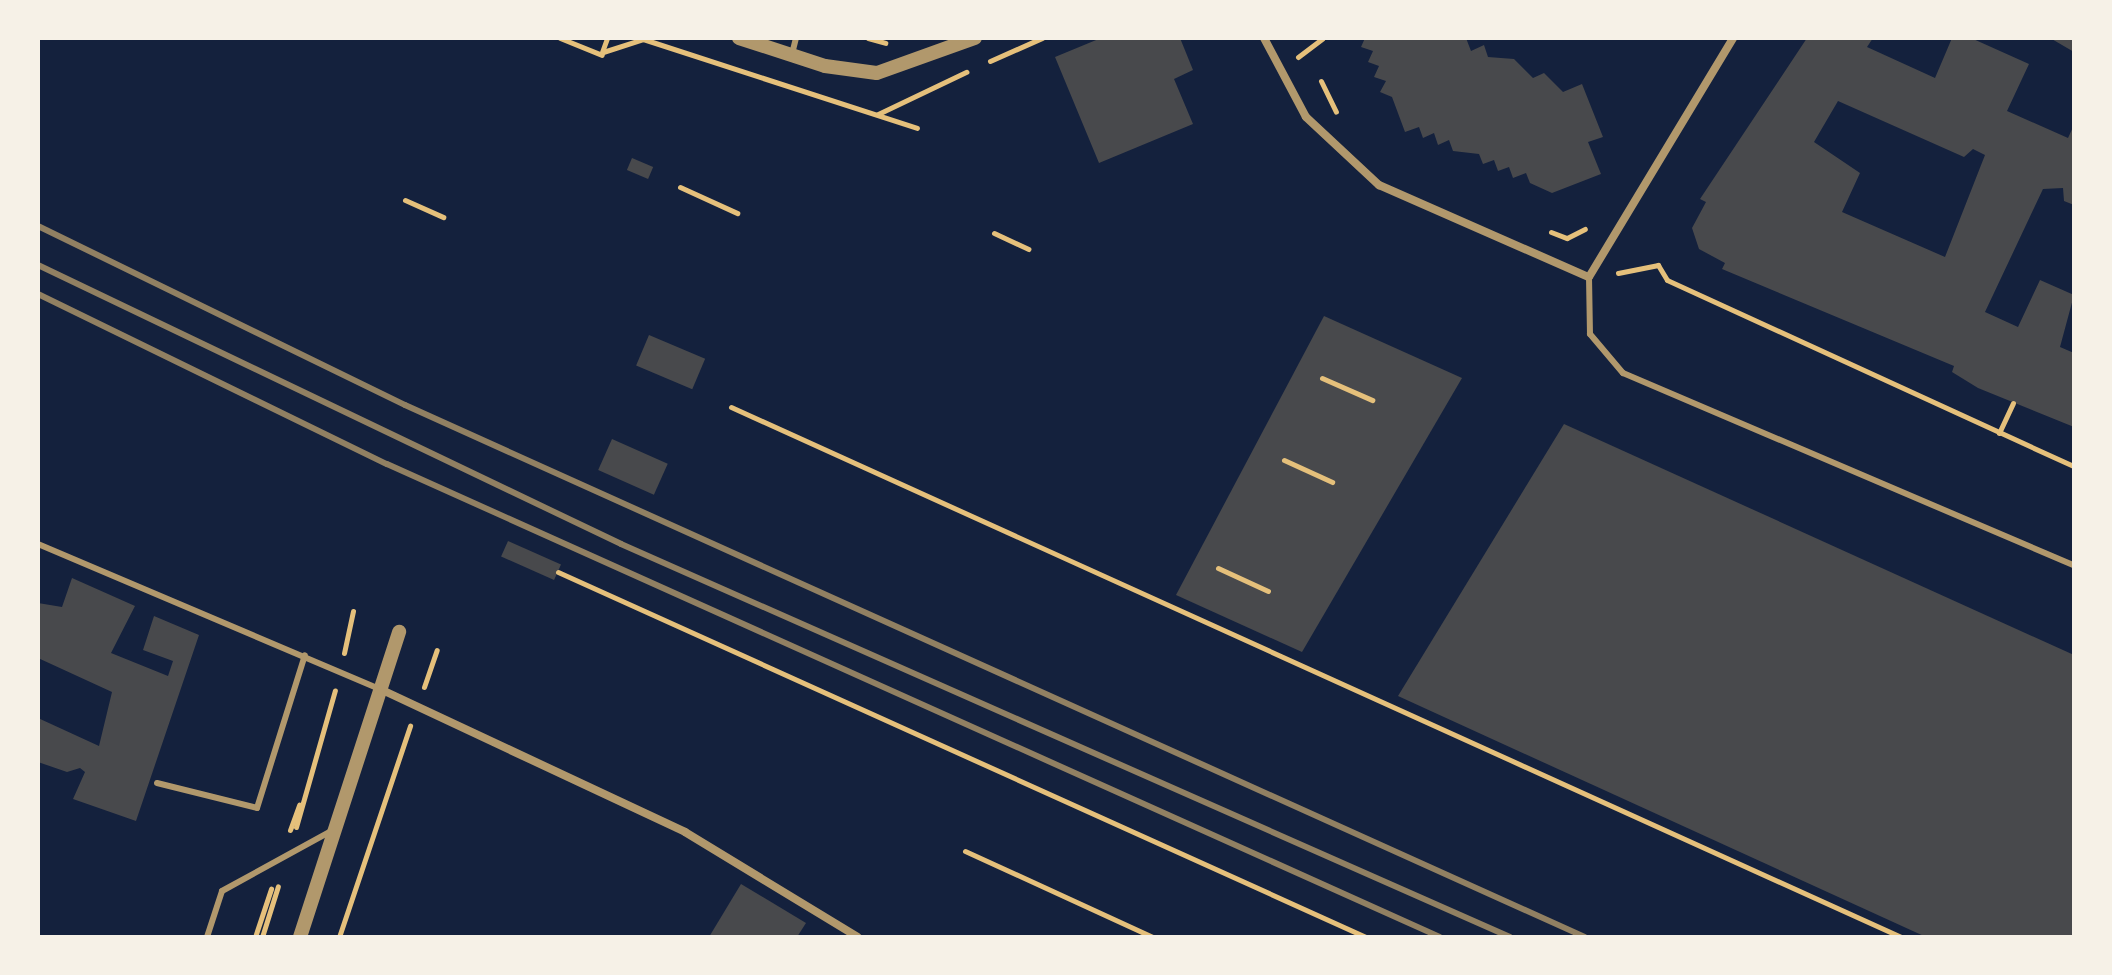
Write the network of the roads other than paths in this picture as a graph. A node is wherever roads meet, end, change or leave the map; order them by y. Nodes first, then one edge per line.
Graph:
1 (739, 38) edge
2 (796, 38) edge
3 (975, 38) edge
4 (1264, 38) edge
5 (1733, 38) edge
6 (791, 55) junction
7 (1589, 277) junction
8 (38, 544) edge
9 (2074, 565) edge
10 (399, 632) dead end
11 (305, 655) junction
12 (380, 689) junction
13 (157, 783) dead end
14 (336, 828) junction
15 (207, 937) edge
16 (300, 937) edge
17 (858, 937) edge

1 - 6 street
2 - 6 lane
3 - 6 street
4 - 7 street
5 - 7 street
7 - 9 lane
8 - 11 lane
10 - 12 street
11 - 12 lane
11 - 13 lane
12 - 14 street
12 - 17 street
14 - 15 lane
14 - 16 street

